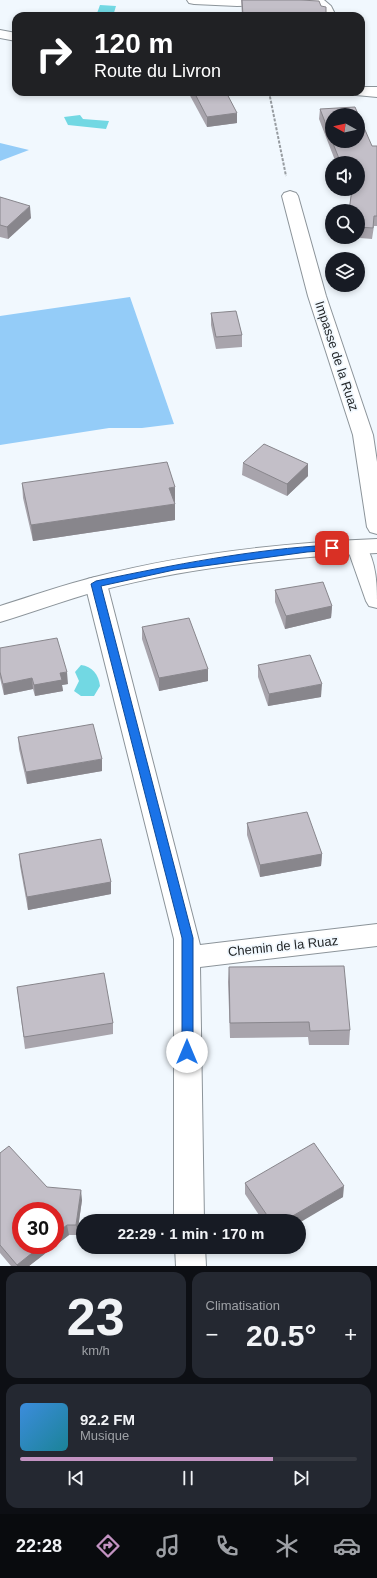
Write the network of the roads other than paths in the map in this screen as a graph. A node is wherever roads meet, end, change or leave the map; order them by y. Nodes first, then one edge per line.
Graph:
1 (194, 0) edge
2 (328, 12) edge
3 (0, 34) edge
4 (12, 36) edge
5 (290, 196) road end
6 (377, 527) edge
7 (367, 547) edge
8 (96, 584) junction
9 (377, 601) edge
10 (0, 614) edge
11 (377, 935) edge
12 (188, 957) junction
13 (189, 1214) edge
14 (190, 1254) edge
15 (191, 1266) edge

1 - 2 street
3 - 4 street
5 - 6 street, Impasse de la Ruaz
7 - 8 street
7 - 9 street
8 - 10 street
8 - 12 street
11 - 12 street, Chemin de la Ruaz
12 - 13 street
14 - 15 street

